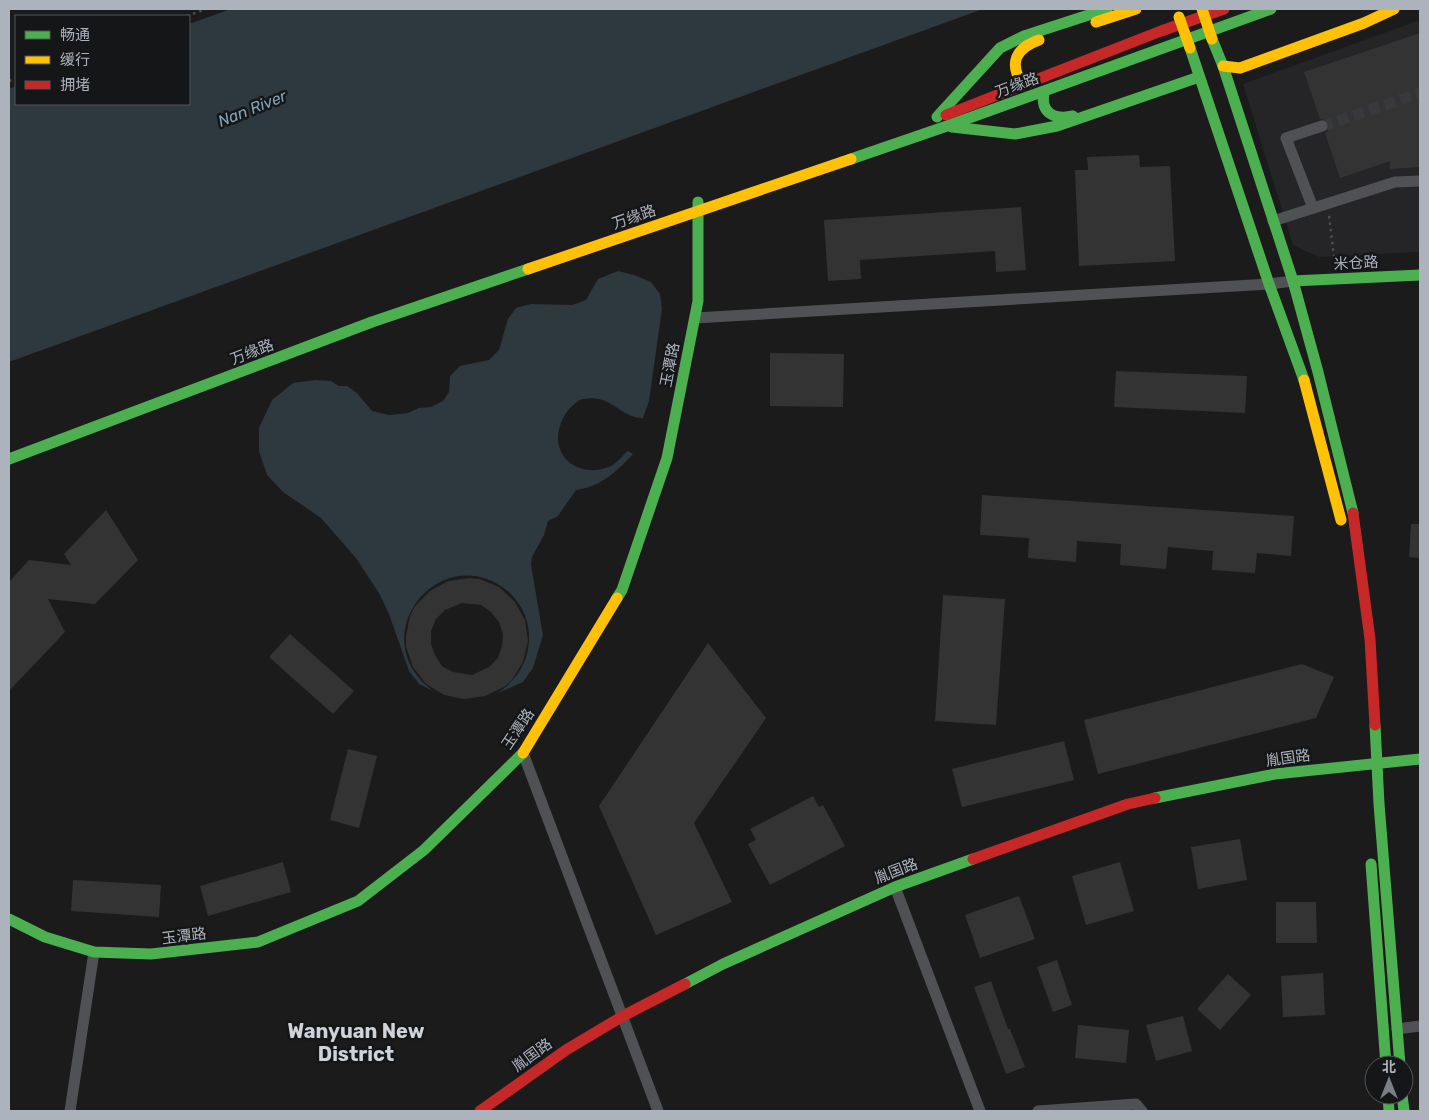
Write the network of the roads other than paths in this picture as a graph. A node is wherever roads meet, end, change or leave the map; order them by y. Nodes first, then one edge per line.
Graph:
1 (1107, 9) edge
2 (1136, 9) edge
3 (1202, 9) edge
4 (1224, 9) edge
5 (1271, 9) edge
6 (1366, 9) edge
7 (1394, 9) edge
8 (1178, 13) edge
9 (1223, 66) junction
10 (1199, 77) junction
11 (1023, 85) junction
12 (1044, 92) junction
13 (934, 120) junction
14 (947, 126) junction
15 (1322, 126) tunnel mouth
16 (1420, 181) edge
17 (698, 206) junction
18 (1313, 208) junction
19 (1273, 221) junction
20 (1420, 274) edge
21 (1293, 281) junction
22 (1269, 284) junction
23 (695, 318) junction
24 (9, 449) edge
25 (9, 459) edge
26 (1342, 529) dead end
27 (523, 753) junction
28 (1364, 759) junction
29 (1420, 759) edge
30 (1377, 763) junction
31 (1365, 780) dead end
32 (1370, 853) dead end
33 (895, 887) junction
34 (9, 919) edge
35 (94, 952) junction
36 (623, 1016) junction
37 (1420, 1026) edge
38 (1397, 1029) junction
39 (1385, 1055) edge
40 (1399, 1055) edge
41 (70, 1111) edge
42 (481, 1111) edge
43 (658, 1111) edge
44 (980, 1111) edge
45 (1038, 1111) edge
46 (1142, 1111) edge

1 - 13 main road
2 - 11 main road
3 - 9 main road, bridge
4 - 11 main road, 万缘路
5 - 12 main road, 万缘路
6 - 9 main road
7 - 9 main road
8 - 10 main road, bridge
9 - 19 main road
10 - 12 main road
10 - 14 main road
10 - 22 main road
11 - 13 main road, 万缘路
12 - 14 main road, 万缘路
13 - 17 main road, 万缘路
14 - 17 main road, 万缘路
15 - 18 street
16 - 18 street
17 - 23 main road, 玉潭路
17 - 24 main road, 万缘路
17 - 25 main road, 万缘路
18 - 19 street
19 - 21 main road
20 - 21 main road, 米仓路
21 - 22 street
21 - 30 main road
22 - 23 street
22 - 26 main road
23 - 27 main road, 玉潭路
27 - 35 main road, 玉潭路
27 - 36 street
28 - 30 main road, 胤国路
28 - 31 main road
28 - 33 main road, 胤国路
29 - 30 main road
30 - 38 main road
32 - 39 main road
33 - 36 main road, 胤国路
33 - 44 street
34 - 35 main road, 玉潭路
35 - 41 street
36 - 42 main road, 胤国路
36 - 43 street
37 - 38 street
38 - 40 main road
45 - 46 street

